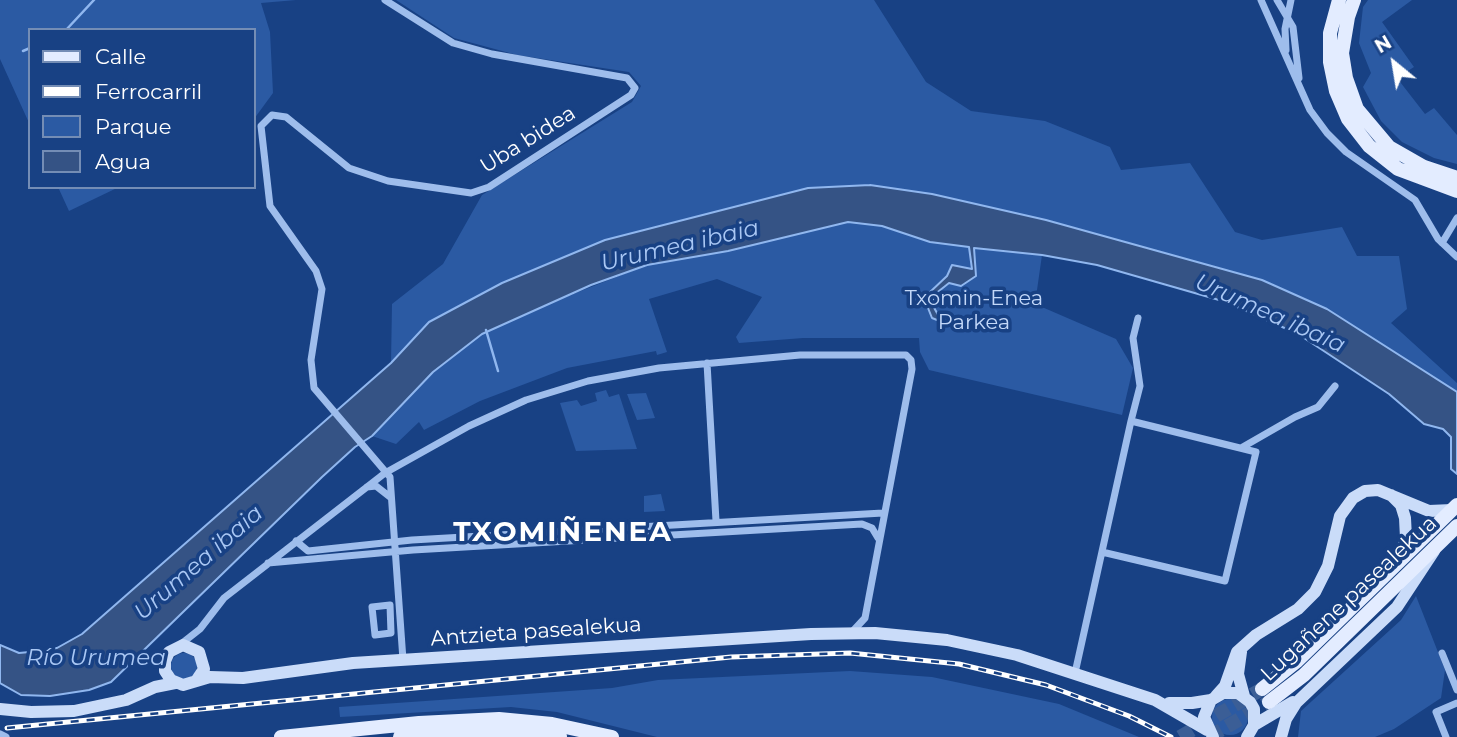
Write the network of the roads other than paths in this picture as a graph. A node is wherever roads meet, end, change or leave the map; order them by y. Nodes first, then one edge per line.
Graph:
1 (385, 0) edge
2 (1261, 0) edge
3 (1277, 0) edge
4 (1291, 0) edge
5 (1339, 0) edge
6 (1354, 0) edge
7 (1287, 13) junction
8 (1288, 61) junction
9 (1302, 92) junction
10 (1457, 178) edge
11 (1457, 191) edge
12 (1457, 218) edge
13 (1443, 243) junction
14 (1457, 257) edge
15 (1138, 318) dead end
16 (707, 363) junction
17 (1335, 386) dead end
18 (1131, 421) junction
19 (1241, 449) junction
20 (385, 473) junction
21 (366, 487) junction
22 (1385, 491) junction
23 (390, 497) junction
24 (1455, 507) edge
25 (883, 513) junction
26 (716, 521) junction
27 (1457, 526) edge
28 (878, 538) junction
29 (296, 541) junction
30 (395, 542) junction
31 (1436, 546) junction
32 (396, 551) junction
33 (1102, 552) junction
34 (1400, 560) junction
35 (268, 563) junction
36 (865, 618) junction
37 (200, 629) junction
38 (851, 633) junction
39 (875, 633) junction
40 (375, 635) joint
41 (178, 646) junction
42 (1242, 648) junction
43 (1442, 653) dead end
44 (201, 656) junction
45 (403, 660) junction
46 (164, 666) junction
47 (1075, 673) junction
48 (224, 676) junction
49 (196, 681) junction
50 (175, 683) junction
51 (148, 689) junction
52 (1262, 689) tunnel mouth
53 (1457, 690) edge
54 (1244, 696) junction
55 (1302, 697) junction
56 (1214, 698) junction
57 (1155, 700) junction
58 (1269, 702) tunnel mouth
59 (1457, 704) edge
60 (0, 709) edge
61 (1210, 733) edge
62 (1251, 733) edge
63 (0, 734) edge
64 (6, 737) edge
65 (281, 737) edge
66 (400, 737) edge
67 (559, 737) edge
68 (612, 737) edge
69 (1281, 737) edge
70 (1446, 737) edge

1 - 20 street, Uba bidea
2 - 8 street
3 - 7 street
4 - 7 street
5 - 11 main road
6 - 10 main road
7 - 8 street
7 - 9 street
8 - 9 street
9 - 13 street
12 - 13 street
13 - 14 street
15 - 18 street
16 - 20 street
16 - 25 street
16 - 26 street
17 - 19 street
18 - 19 street
18 - 33 street
19 - 33 street
20 - 21 street
20 - 23 street
21 - 23 street
21 - 29 street
22 - 24 main road, Lugañene pasealekua
22 - 34 main road, Lugañene pasealekua
22 - 42 main road, Lugañene pasealekua
23 - 30 street
24 - 34 main road, Lugañene pasealekua
25 - 26 street
25 - 28 street
26 - 30 street
27 - 31 main road, Lugañene pasealekua
28 - 32 street
28 - 36 street
29 - 30 street
29 - 35 street
30 - 32 street
31 - 55 main road
31 - 58 main road, Lugañene pasealekua
32 - 35 street
32 - 45 street
33 - 47 street
34 - 52 main road, Lugañene pasealekua
35 - 37 street
36 - 38 street
36 - 39 street
37 - 41 street
37 - 44 street
38 - 39 main road, Antzieta pasealekua
38 - 45 main road, Antzieta pasealekua
39 - 47 main road, Antzieta pasealekua
40 - 40 street
41 - 44 main road
41 - 46 main road
42 - 54 main road, Lugañene pasealekua
42 - 56 main road, Lugañene pasealekua
43 - 53 street
44 - 48 main road
44 - 49 main road
45 - 48 main road, Antzieta pasealekua
46 - 50 main road
46 - 51 main road
47 - 57 main road, Antzieta pasealekua
48 - 49 main road, Antzieta pasealekua
49 - 50 main road
50 - 51 main road
51 - 60 main road
54 - 56 main road
54 - 62 main road, Lugañene pasealekua
55 - 62 main road
55 - 69 main road
56 - 57 main road
56 - 61 main road, Lugañene pasealekua
57 - 61 main road
59 - 70 street
63 - 64 street
65 - 68 main road
66 - 67 main road

